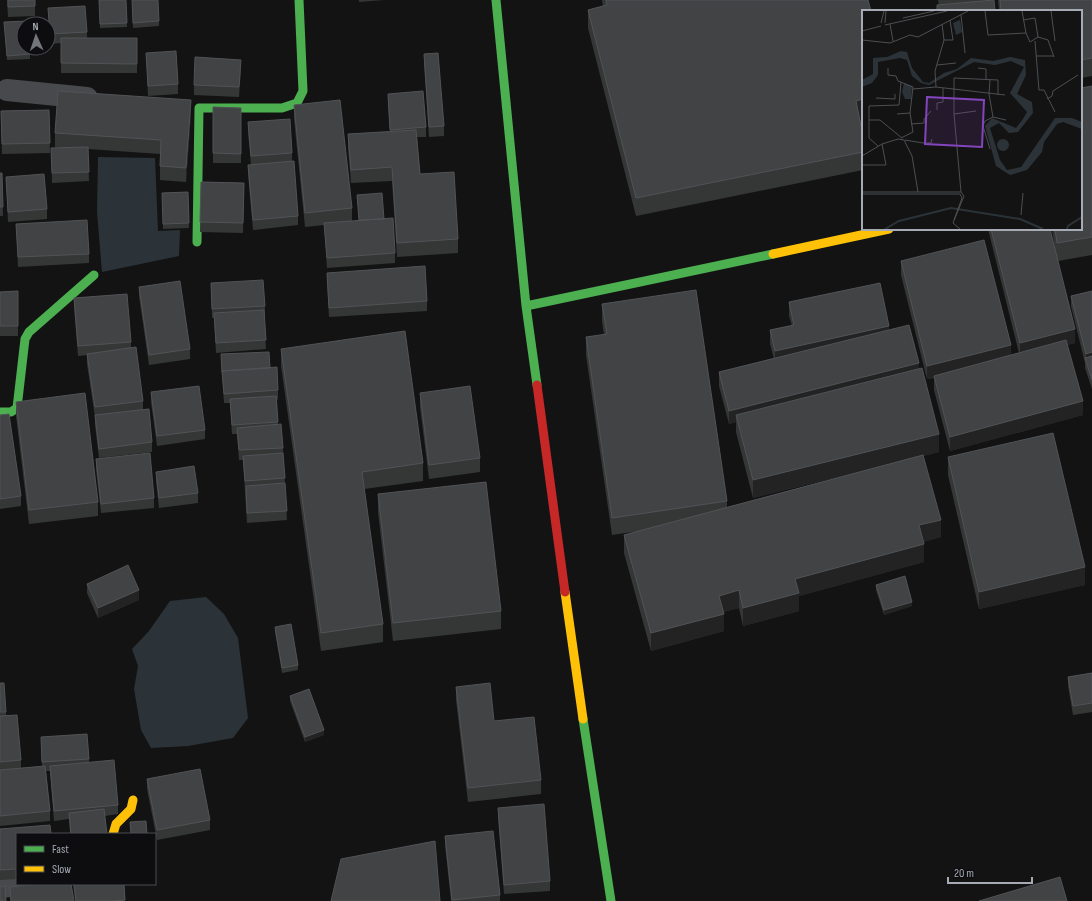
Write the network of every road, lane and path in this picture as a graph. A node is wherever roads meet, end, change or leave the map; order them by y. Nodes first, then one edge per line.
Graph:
1 (299, 0) edge
2 (496, 0) edge
3 (7, 90) dead end
4 (107, 100) edge
5 (176, 106) edge
6 (199, 108) junction
7 (884, 230) edge
8 (197, 242) dead end
9 (94, 274) dead end
10 (526, 306) junction
11 (0, 412) edge
12 (132, 800) dead end
13 (113, 833) edge
14 (20, 885) edge
15 (0, 887) edge
16 (611, 901) edge

1 - 6 street
2 - 10 street
3 - 4 street
5 - 6 street
6 - 8 street
7 - 10 street
9 - 11 street
10 - 16 street
12 - 13 street
14 - 15 street

